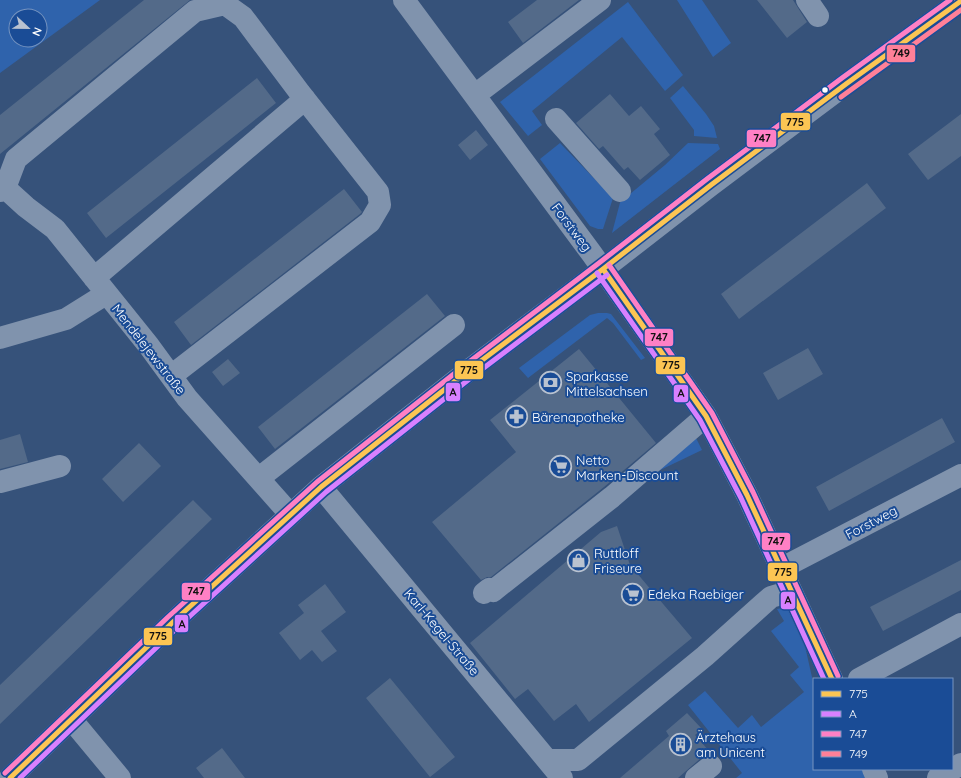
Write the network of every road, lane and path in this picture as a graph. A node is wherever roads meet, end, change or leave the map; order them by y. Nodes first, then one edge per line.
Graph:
1 (600, 0) edge
2 (406, 1) edge
3 (961, 1) edge
4 (475, 94) junction
5 (305, 99) junction
6 (556, 119) dead end
7 (2, 190) edge
8 (620, 191) dead end
9 (603, 269) junction
10 (100, 286) junction
11 (454, 325) dead end
12 (0, 338) edge
13 (171, 376) junction
14 (706, 416) junction
15 (60, 466) dead end
16 (961, 475) edge
17 (259, 478) junction
18 (0, 482) edge
19 (322, 486) junction
20 (290, 514) junction
21 (780, 569) junction
22 (791, 591) junction
23 (484, 593) dead end
24 (961, 624) edge
25 (832, 678) edge
26 (861, 678) edge
27 (71, 719) junction
28 (548, 760) junction
29 (951, 770) edge
30 (10, 778) edge
31 (120, 778) edge
32 (562, 778) edge
33 (938, 778) edge

1 - 4 street
2 - 4 street, Forstweg
3 - 9 street
4 - 9 street, Forstweg
5 - 7 street
5 - 10 street
5 - 13 street
6 - 8 street
7 - 10 street, Mendelejewstraße
9 - 14 street, Forstweg
9 - 19 street
10 - 12 street
10 - 13 street, Mendelejewstraße
11 - 17 street
13 - 17 street, Mendelejewstraße
14 - 21 street, Forstweg
14 - 23 street
15 - 18 street
16 - 21 street, Forstweg
17 - 20 street, Mendelejewstraße
19 - 20 street
19 - 28 street, Karl-Kegel-Straße
20 - 27 street
21 - 22 street, Forstweg
22 - 25 street, Forstweg
22 - 28 street
24 - 26 street
27 - 30 street
27 - 31 street
28 - 32 street, Karl-Kegel-Straße
29 - 33 street

